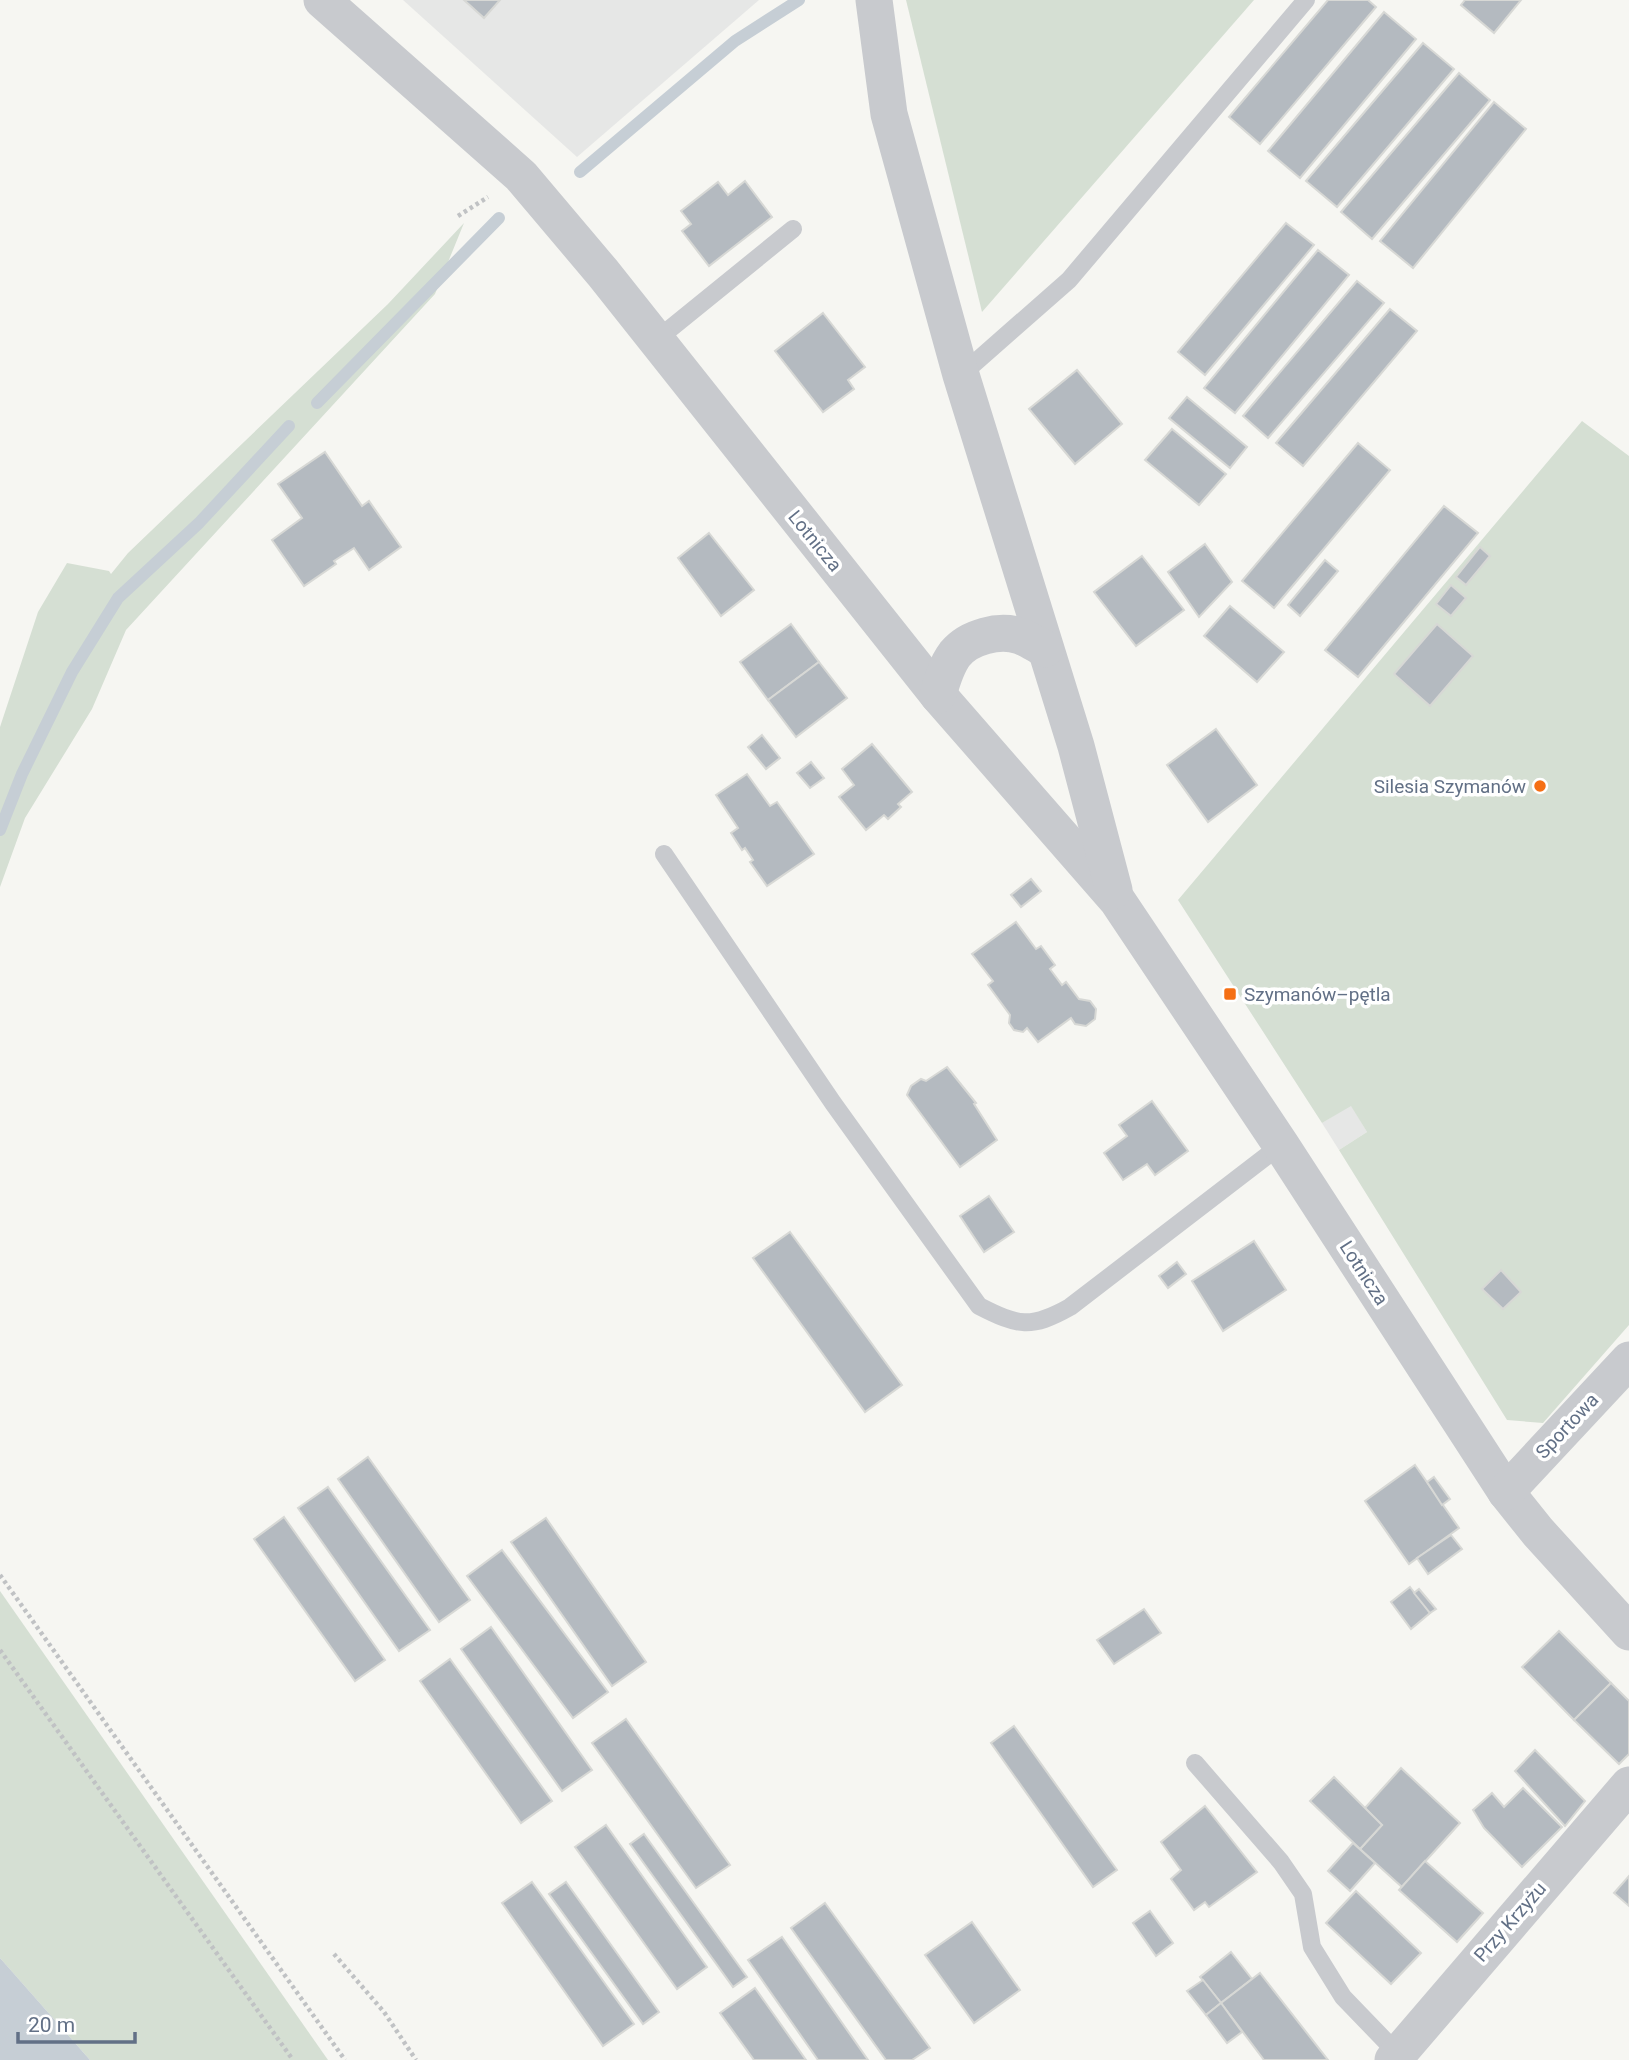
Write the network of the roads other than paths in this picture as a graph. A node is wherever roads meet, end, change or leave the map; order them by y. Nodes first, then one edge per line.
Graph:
1 (322, 0) edge
2 (874, 0) edge
3 (1306, 0) edge
4 (793, 229) dead end
5 (655, 341) junction
6 (961, 375) junction
7 (1045, 649) junction
8 (938, 695) junction
9 (664, 854) dead end
10 (1117, 900) junction
11 (1281, 1145) junction
12 (1629, 1360) edge
13 (1506, 1492) junction
14 (1629, 1632) edge
15 (1195, 1763) dead end
16 (1629, 1785) edge
17 (1396, 2057) edge

1 - 5 street, Lotnicza
2 - 6 street, Lotnicza
3 - 6 lane
4 - 5 lane
5 - 8 street, Lotnicza
6 - 7 street, Lotnicza
7 - 8 street
7 - 10 street, Lotnicza
8 - 10 street, Lotnicza
9 - 11 lane
10 - 11 street, Lotnicza
11 - 13 street, Lotnicza
12 - 13 street, Sportowa
13 - 14 street, Lotnicza
15 - 17 lane
16 - 17 street, Przy Krzyżu

